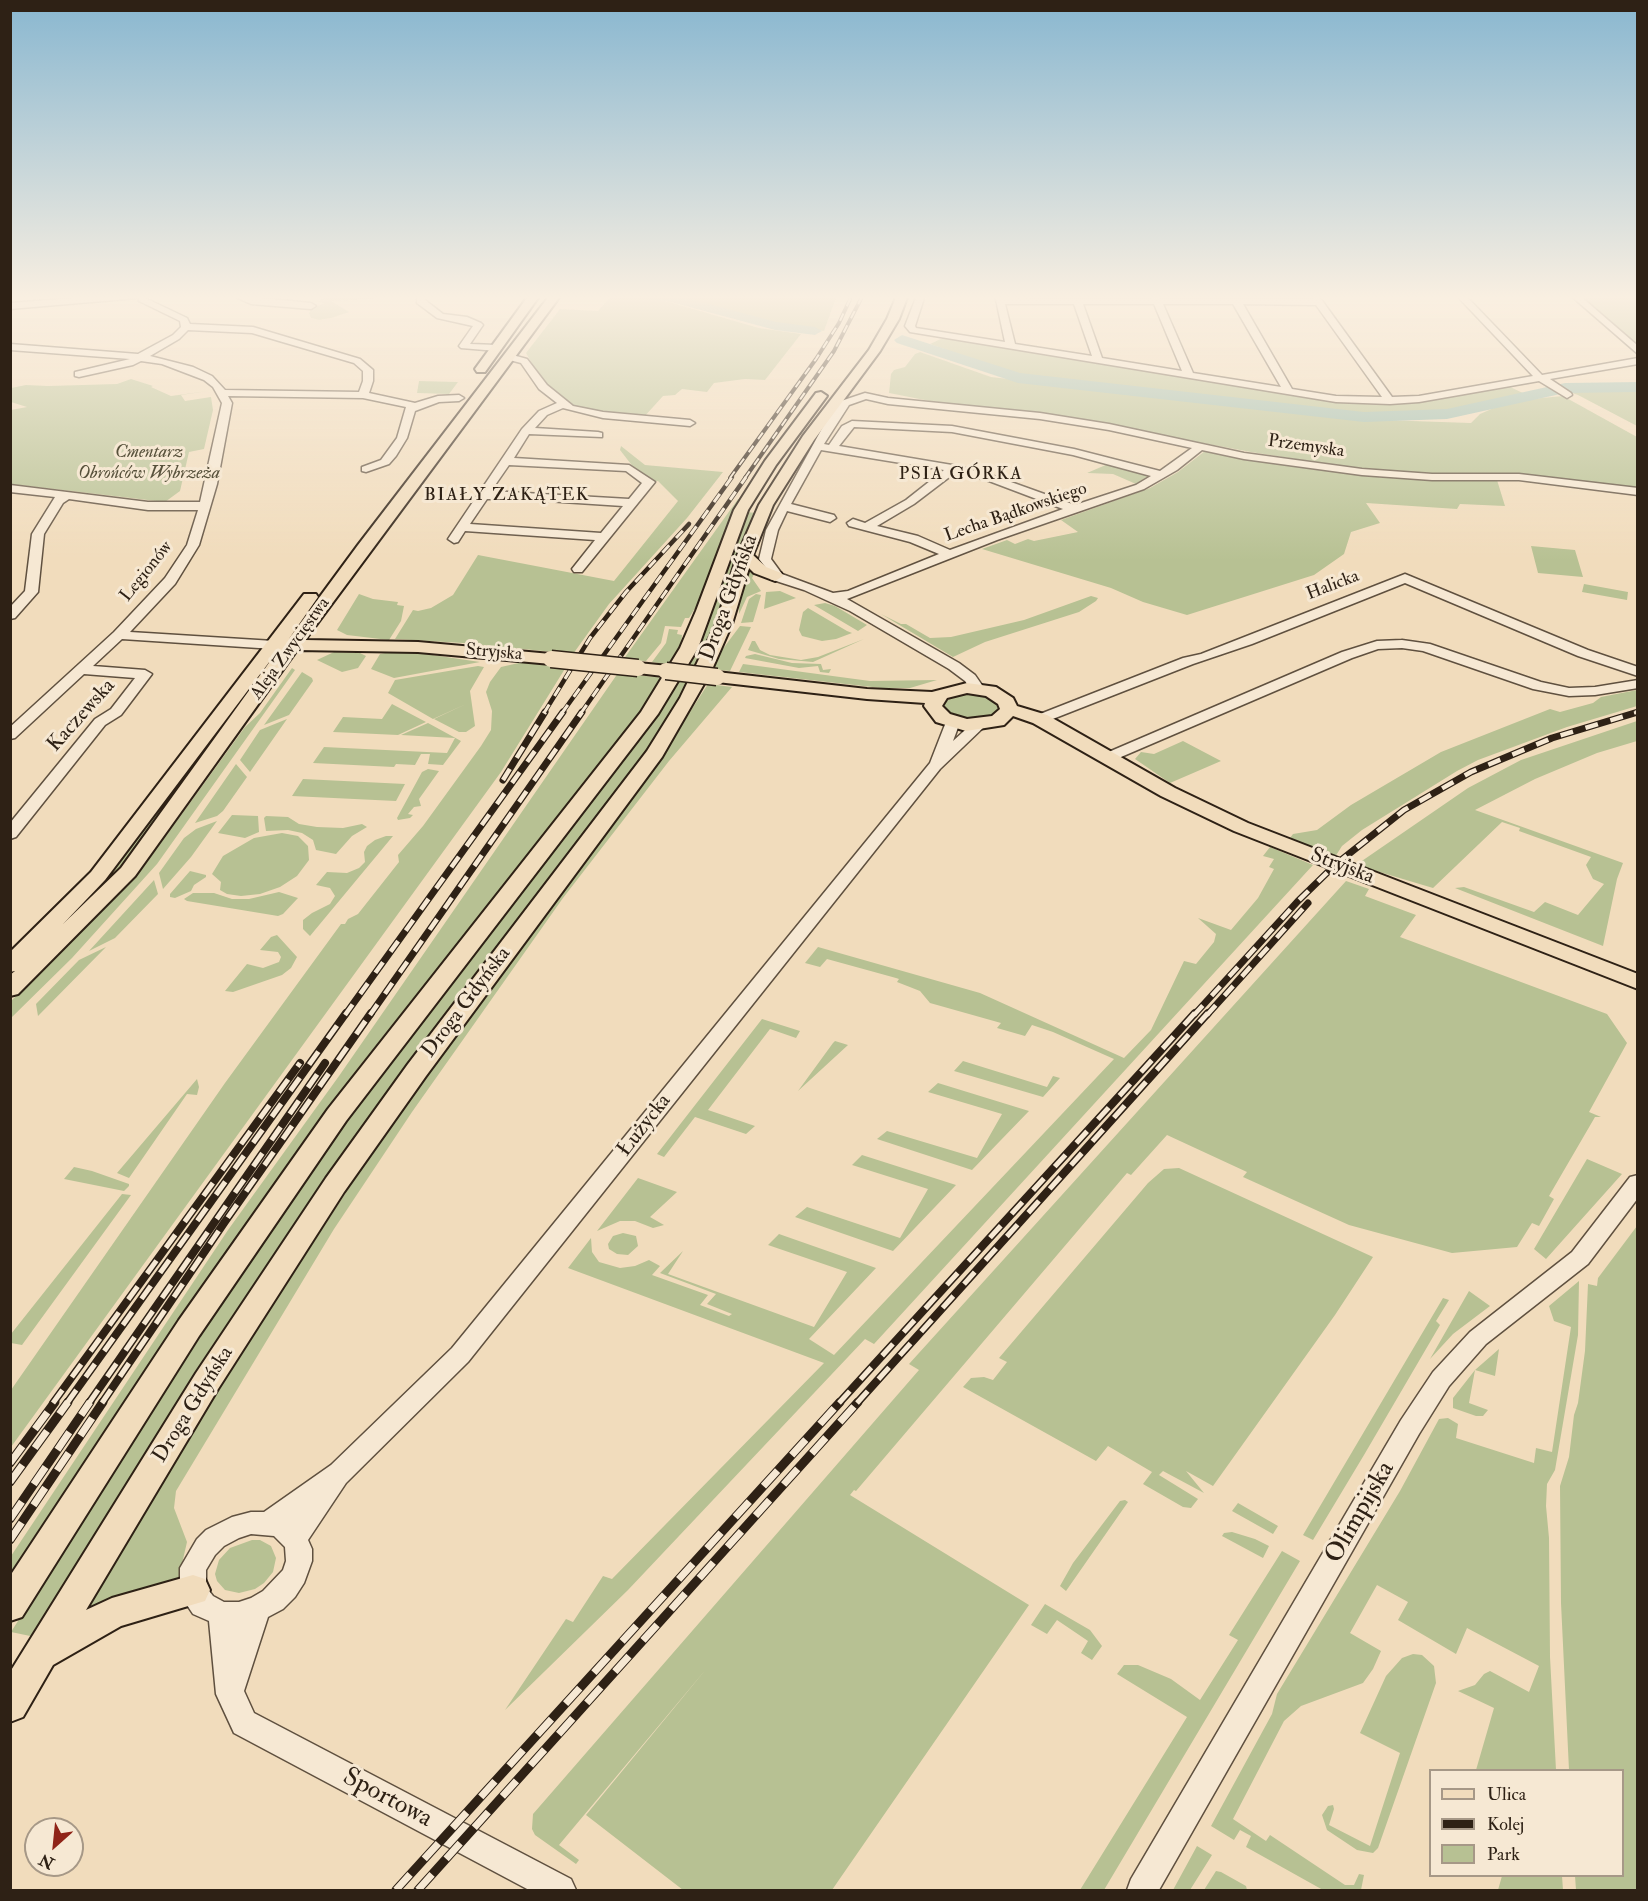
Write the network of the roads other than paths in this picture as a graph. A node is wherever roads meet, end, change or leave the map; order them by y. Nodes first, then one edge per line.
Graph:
1 (213, 384) edge
2 (367, 384) edge
3 (474, 384) edge
4 (483, 384) edge
5 (541, 384) edge
6 (831, 384) edge
7 (850, 384) edge
8 (854, 384) edge
9 (1243, 384) edge
10 (1284, 384) edge
11 (1378, 384) edge
12 (1502, 384) edge
13 (1549, 384) edge
14 (1288, 391) junction
15 (1560, 391) dead end
16 (222, 393) junction
17 (363, 395) junction
18 (865, 396) junction
19 (460, 397) joint
20 (1390, 401) junction
21 (564, 404) junction
22 (418, 405) junction
23 (690, 423) dead end
24 (526, 431) junction
25 (432, 434) dead end
26 (598, 435) dead end
27 (1201, 446) junction
28 (817, 447) junction
29 (832, 448) junction
30 (506, 461) junction
31 (954, 468) junction
32 (366, 469) dead end
33 (1162, 475) junction
34 (10, 488) edge
35 (1638, 492) edge
36 (67, 495) junction
37 (484, 495) junction
38 (632, 503) junction
39 (204, 506) junction
40 (783, 507) junction
41 (1077, 510) junction
42 (830, 518) dead end
43 (853, 523) dead end
44 (868, 526) junction
45 (462, 527) junction
46 (605, 537) junction
47 (454, 539) dead end
48 (950, 554) junction
49 (745, 556) junction
50 (578, 570) dead end
51 (775, 576) junction
52 (834, 597) junction
53 (10, 615) edge
54 (119, 635) junction
55 (274, 645) junction
56 (294, 645) junction
57 (1638, 665) edge
58 (83, 670) junction
59 (1637, 673) edge
60 (1638, 684) edge
61 (967, 688) junction
62 (934, 702) junction
63 (1006, 713) junction
64 (953, 722) junction
65 (1049, 724) junction
66 (979, 725) junction
67 (10, 735) edge
68 (1109, 757) junction
69 (935, 766) junction
70 (10, 834) edge
71 (10, 965) edge
72 (1638, 982) edge
73 (10, 989) edge
74 (1638, 1182) edge
75 (340, 1473) junction
76 (268, 1523) junction
77 (294, 1539) junction
78 (193, 1590) junction
79 (10, 1606) edge
80 (257, 1609) junction
81 (222, 1614) junction
82 (42, 1654) junction
83 (230, 1694) junction
84 (10, 1705) edge
85 (560, 1890) edge
86 (1142, 1890) edge

1 - 16 street
2 - 17 street
3 - 19 main road, Aleja Zwycięstwa
4 - 56 main road, Aleja Zwycięstwa
5 - 21 street
6 - 79 main road, Droga Gdyńska
7 - 49 main road, Droga Gdyńska
8 - 18 main road
9 - 14 street
10 - 14 street
11 - 20 street
12 - 20 street
13 - 15 street
14 - 20 street
16 - 17 street
16 - 39 street, Legionów
17 - 22 street
18 - 27 street, Przemyska
18 - 28 street
19 - 22 street
21 - 23 street
21 - 24 street
22 - 32 street
24 - 26 street
24 - 30 street
25 - 55 main road, Aleja Zwycięstwa
27 - 33 street, Lecha Bądkowskiego
27 - 35 street, Przemyska
28 - 29 street
28 - 40 street
29 - 31 street
29 - 33 street
30 - 37 street
30 - 38 street
31 - 41 street
31 - 44 street
33 - 41 street, Lecha Bądkowskiego
34 - 36 street
36 - 39 street
36 - 53 street
37 - 38 street
37 - 45 street
38 - 46 street
39 - 54 street, Legionów
40 - 42 street
40 - 51 street
41 - 48 street, Lecha Bądkowskiego
43 - 44 street
44 - 48 street
45 - 46 street
45 - 47 street
46 - 50 street
48 - 52 street, Lecha Bądkowskiego
49 - 51 main road
49 - 82 main road, Droga Gdyńska
51 - 52 street
52 - 61 street
54 - 55 street, Stryjska
54 - 58 street, Legionów
55 - 56 main road, Stryjska
55 - 71 main road, Aleja Zwycięstwa
56 - 62 main road, Stryjska, bridge
56 - 73 main road, Aleja Zwycięstwa
57 - 59 street, Halicka
58 - 67 street, Legionów
58 - 70 street, Kaczewska
59 - 65 street, Halicka
60 - 68 street
61 - 62 main road
61 - 63 main road
62 - 64 main road
63 - 65 main road, Stryjska
63 - 66 main road
64 - 66 main road
64 - 69 street, Łużycka
65 - 68 main road, Stryjska
66 - 69 street, Łużycka
68 - 72 main road, Stryjska
69 - 75 street, Łużycka
74 - 86 street, Olimpijska
75 - 76 street, Łużycka
75 - 77 street, Łużycka
76 - 77 street
76 - 78 street, Łużycka
77 - 80 street
78 - 81 street
78 - 82 main road
80 - 81 street
80 - 83 street
81 - 83 street, Sportowa
82 - 84 main road, Droga Gdyńska
83 - 85 street, Sportowa

